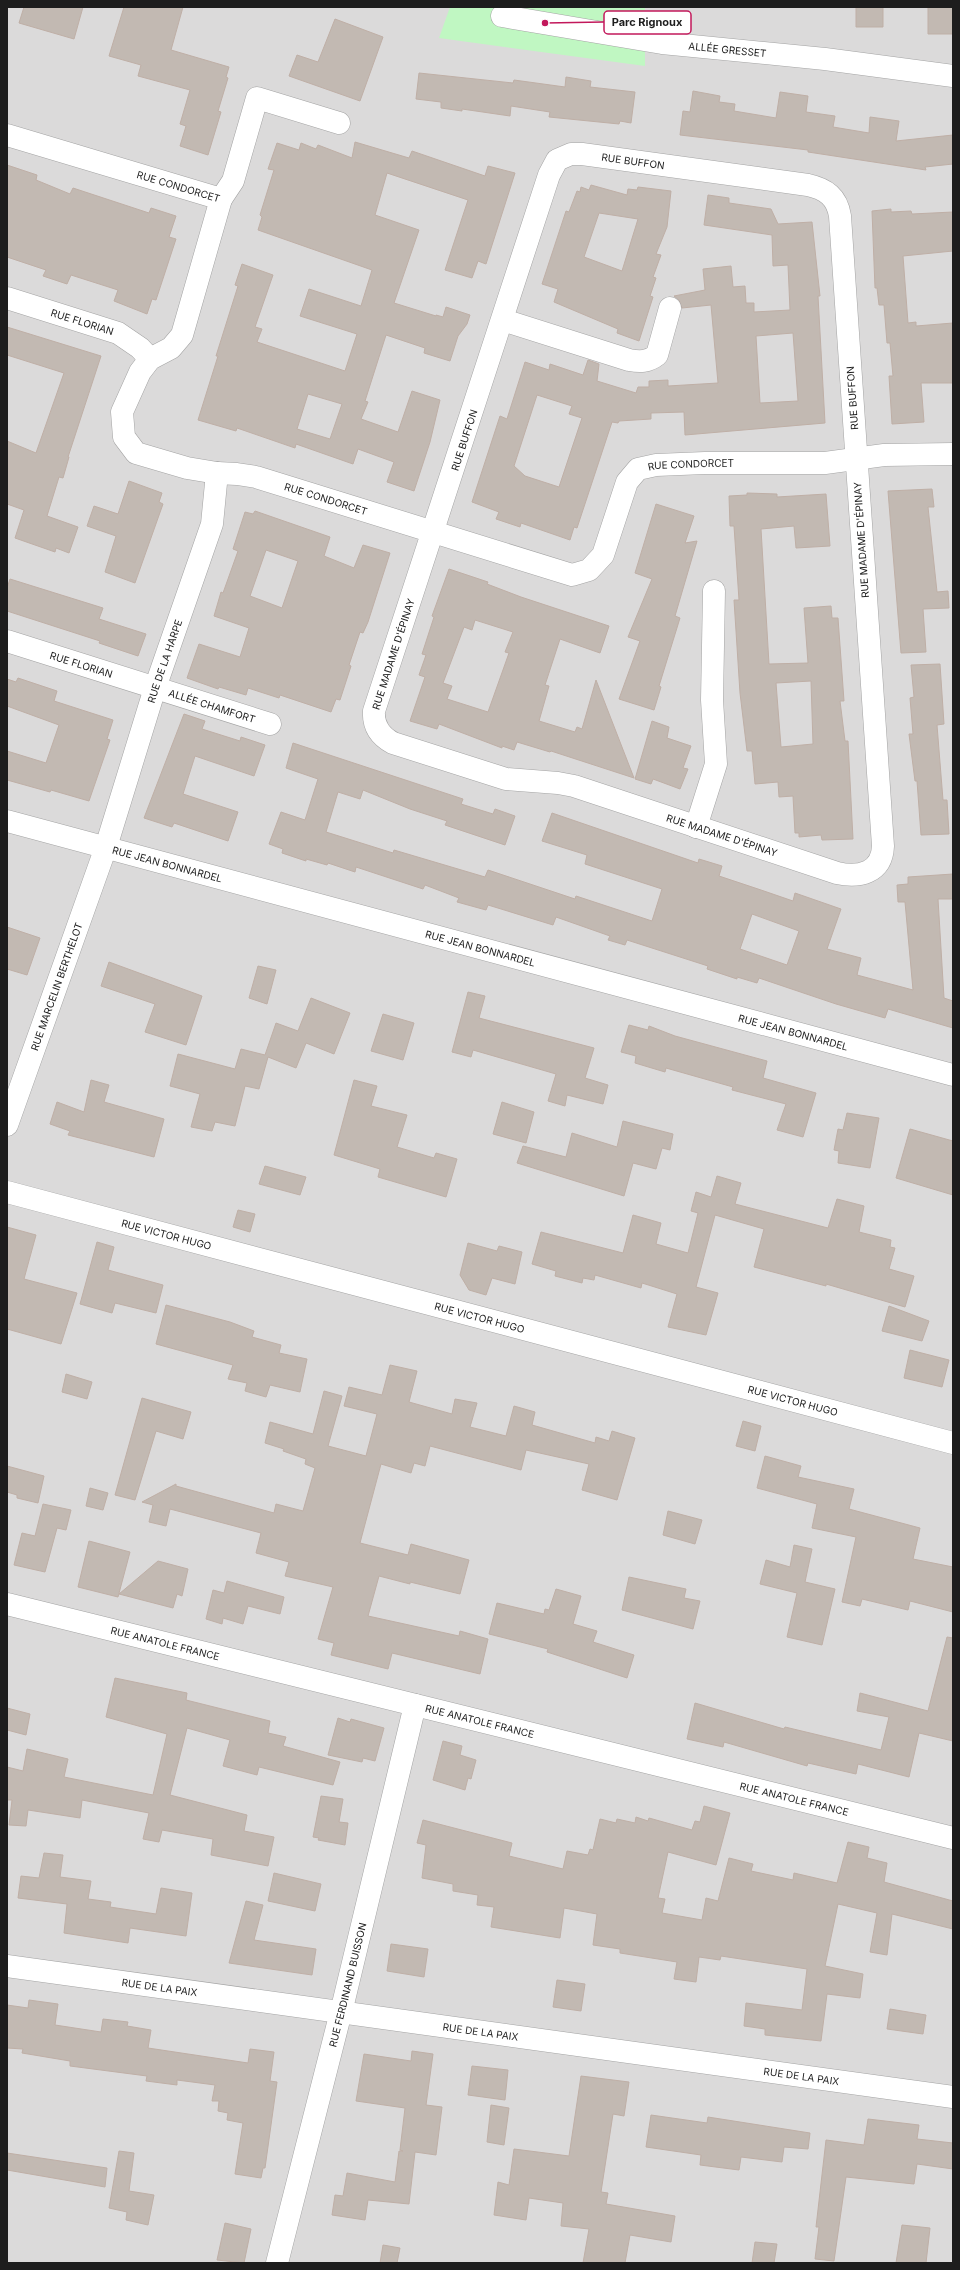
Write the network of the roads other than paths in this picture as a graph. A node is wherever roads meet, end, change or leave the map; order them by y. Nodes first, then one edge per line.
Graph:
1 (502, 16) dead end
2 (953, 76) edge
3 (340, 123) dead end
4 (7, 135) edge
5 (221, 199) junction
6 (7, 298) edge
7 (670, 308) dead end
8 (503, 320) junction
9 (150, 359) junction
10 (953, 454) edge
11 (855, 460) junction
12 (217, 473) junction
13 (434, 532) junction
14 (714, 591) dead end
15 (7, 641) edge
16 (155, 688) junction
17 (270, 724) dead end
18 (7, 821) edge
19 (696, 827) junction
20 (106, 847) junction
21 (953, 1075) edge
22 (7, 1125) edge
23 (7, 1192) edge
24 (953, 1443) edge
25 (7, 1604) edge
26 (415, 1705) junction
27 (953, 1838) edge
28 (7, 1966) edge
29 (341, 2012) junction
30 (953, 2097) edge
31 (277, 2263) edge

1 - 2 street, ALLÉE GRESSET
3 - 5 street
4 - 5 street, RUE CONDORCET
5 - 9 street, RUE CONDORCET
6 - 9 street, RUE FLORIAN
7 - 8 street
8 - 11 street, RUE BUFFON
8 - 13 street, RUE BUFFON
9 - 12 street, RUE CONDORCET
10 - 11 street, RUE CONDORCET
11 - 13 street, RUE CONDORCET
11 - 19 street, RUE MADAME D'ÉPINAY
12 - 13 street, RUE CONDORCET
12 - 16 street, RUE DE LA HARPE
13 - 19 street, RUE MADAME D'ÉPINAY
14 - 19 street
15 - 16 street, RUE FLORIAN
16 - 17 street, ALLÉE CHAMFORT
16 - 20 street, RUE DE LA HARPE
18 - 20 street, RUE JEAN BONNARDEL
20 - 21 street, RUE JEAN BONNARDEL
20 - 22 street, RUE MARCELIN BERTHELOT
23 - 24 street, RUE VICTOR HUGO
25 - 26 street, RUE ANATOLE FRANCE
26 - 27 street, RUE ANATOLE FRANCE
26 - 29 street, RUE FERDINAND BUISSON
28 - 29 street, RUE DE LA PAIX
29 - 30 street, RUE DE LA PAIX
29 - 31 street, RUE FERDINAND BUISSON

